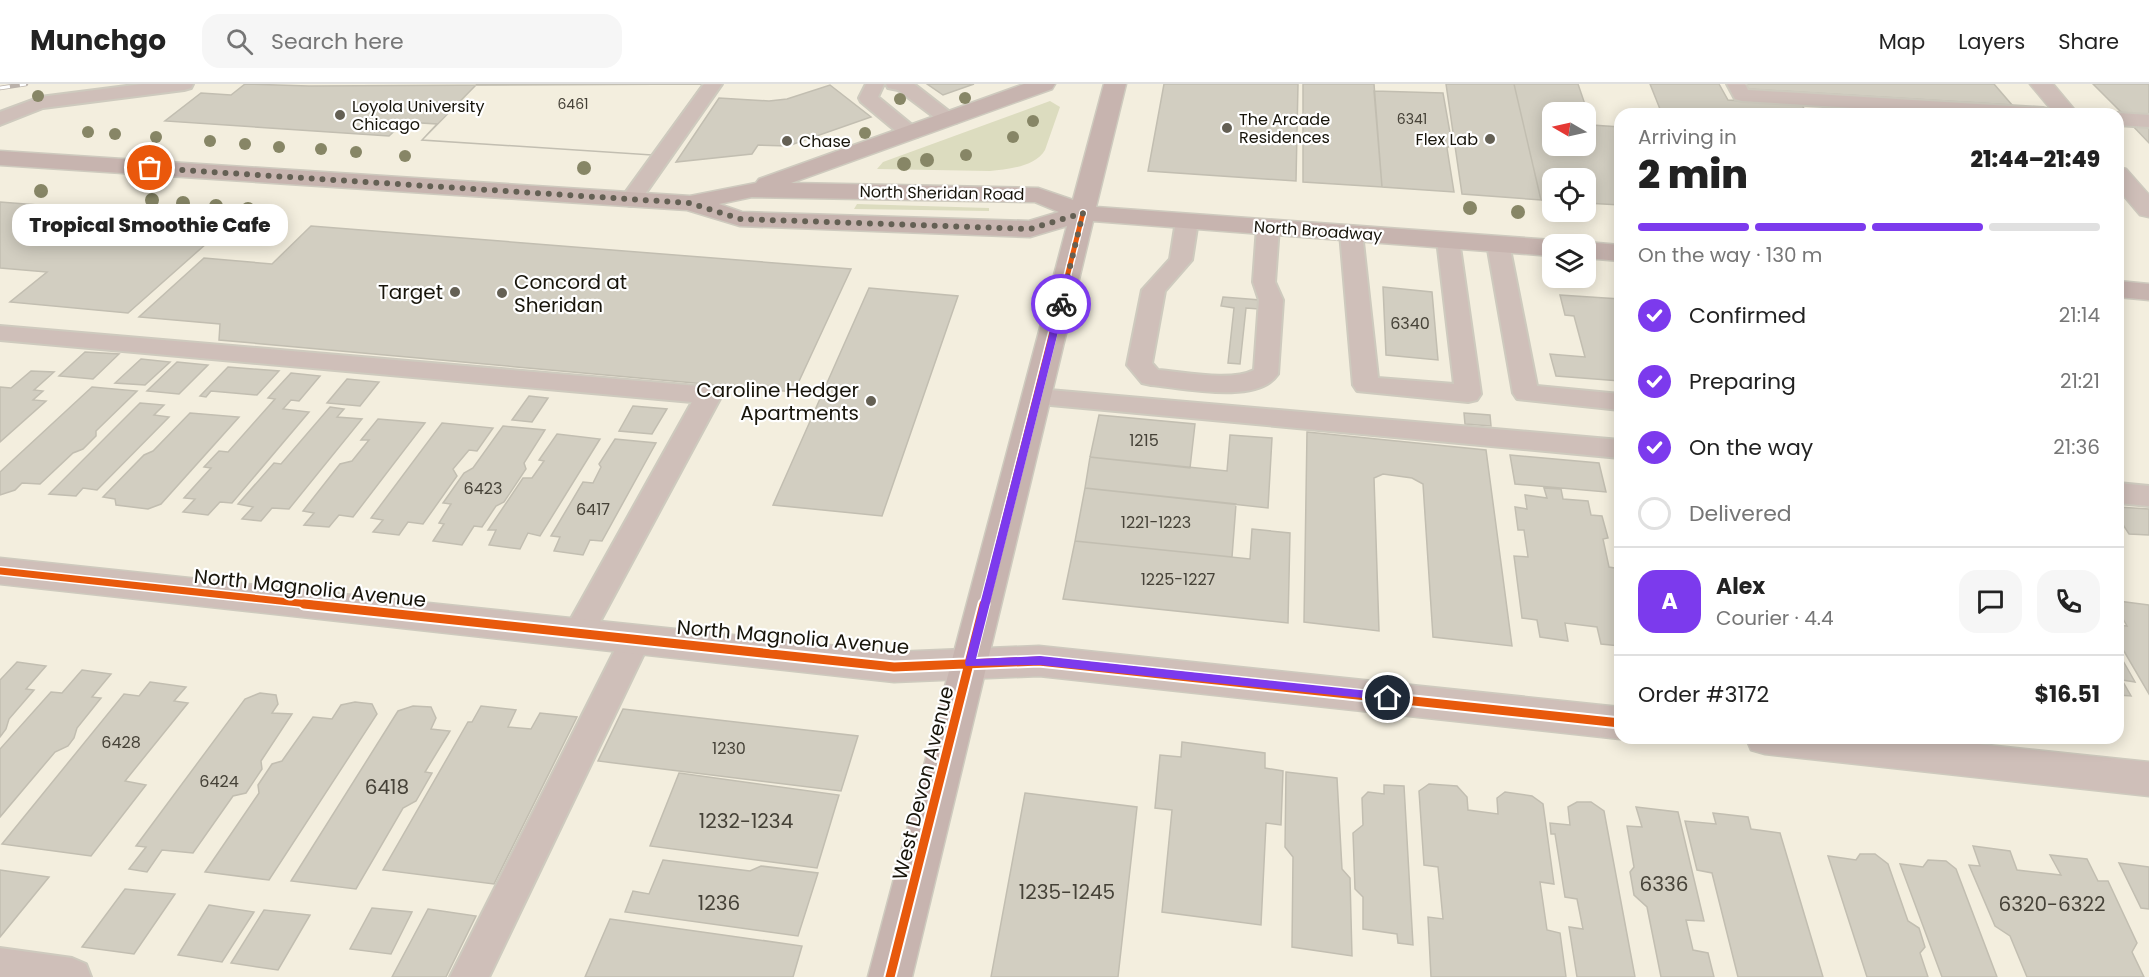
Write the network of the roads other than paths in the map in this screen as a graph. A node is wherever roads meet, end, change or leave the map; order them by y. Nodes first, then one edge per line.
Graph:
1 (184, 84) edge
2 (713, 84) edge
3 (876, 84) edge
4 (896, 84) edge
5 (1044, 84) edge
6 (1115, 84) edge
7 (1736, 84) edge
8 (2041, 84) edge
9 (92, 98) junction
10 (1948, 108) edge
11 (2062, 108) edge
12 (0, 119) edge
13 (949, 119) junction
14 (2124, 119) edge
15 (2149, 121) edge
16 (910, 133) junction
17 (0, 134) edge
18 (0, 158) edge
19 (2124, 181) edge
20 (752, 190) junction
21 (631, 200) junction
22 (690, 203) junction
23 (2149, 210) edge
24 (1083, 213) junction
25 (1187, 221) junction
26 (1268, 227) junction
27 (1351, 233) junction
28 (1448, 240) junction
29 (1498, 244) junction
30 (1542, 247) edge
31 (1596, 252) edge
32 (1614, 255) edge
33 (2124, 290) edge
34 (2149, 292) edge
35 (0, 333) edge
36 (1038, 397) junction
37 (1614, 401) edge
38 (1614, 448) edge
39 (2124, 494) edge
40 (2149, 496) edge
41 (0, 571) edge
42 (578, 633) junction
43 (636, 639) junction
44 (970, 663) junction
45 (1614, 722) edge
46 (1821, 744) edge
47 (2149, 779) edge
48 (0, 967) edge
49 (72, 977) edge
50 (469, 977) edge
51 (890, 977) edge

1 - 9 lane
2 - 21 lane
3 - 16 lane
4 - 13 lane
5 - 13 main road
6 - 24 main road, West Devon Avenue
7 - 10 lane
8 - 11 street
9 - 12 lane
9 - 17 lane
13 - 16 main road
14 - 15 lane
16 - 20 main road
18 - 21 main road, North Sheridan Road
19 - 23 street
20 - 22 main road, North Sheridan Road
20 - 24 main road, North Sheridan Road
21 - 22 main road, North Sheridan Road
22 - 24 main road, North Sheridan Road
24 - 25 main road, North Broadway
24 - 36 main road, West Devon Avenue
25 - 26 main road, North Broadway
25 - 26 lane
26 - 27 main road, North Broadway
27 - 28 main road, North Broadway
27 - 28 lane
28 - 29 main road, North Broadway
29 - 30 main road, North Broadway
29 - 37 lane
31 - 32 main road
33 - 34 main road
35 - 42 lane
36 - 38 lane
36 - 44 main road, West Devon Avenue
39 - 40 lane
41 - 42 street, North Magnolia Avenue
42 - 43 street, North Magnolia Avenue
43 - 44 street, North Magnolia Avenue
43 - 50 lane
44 - 45 street, North Magnolia Avenue
44 - 51 main road, West Devon Avenue
46 - 47 street
48 - 49 lane

